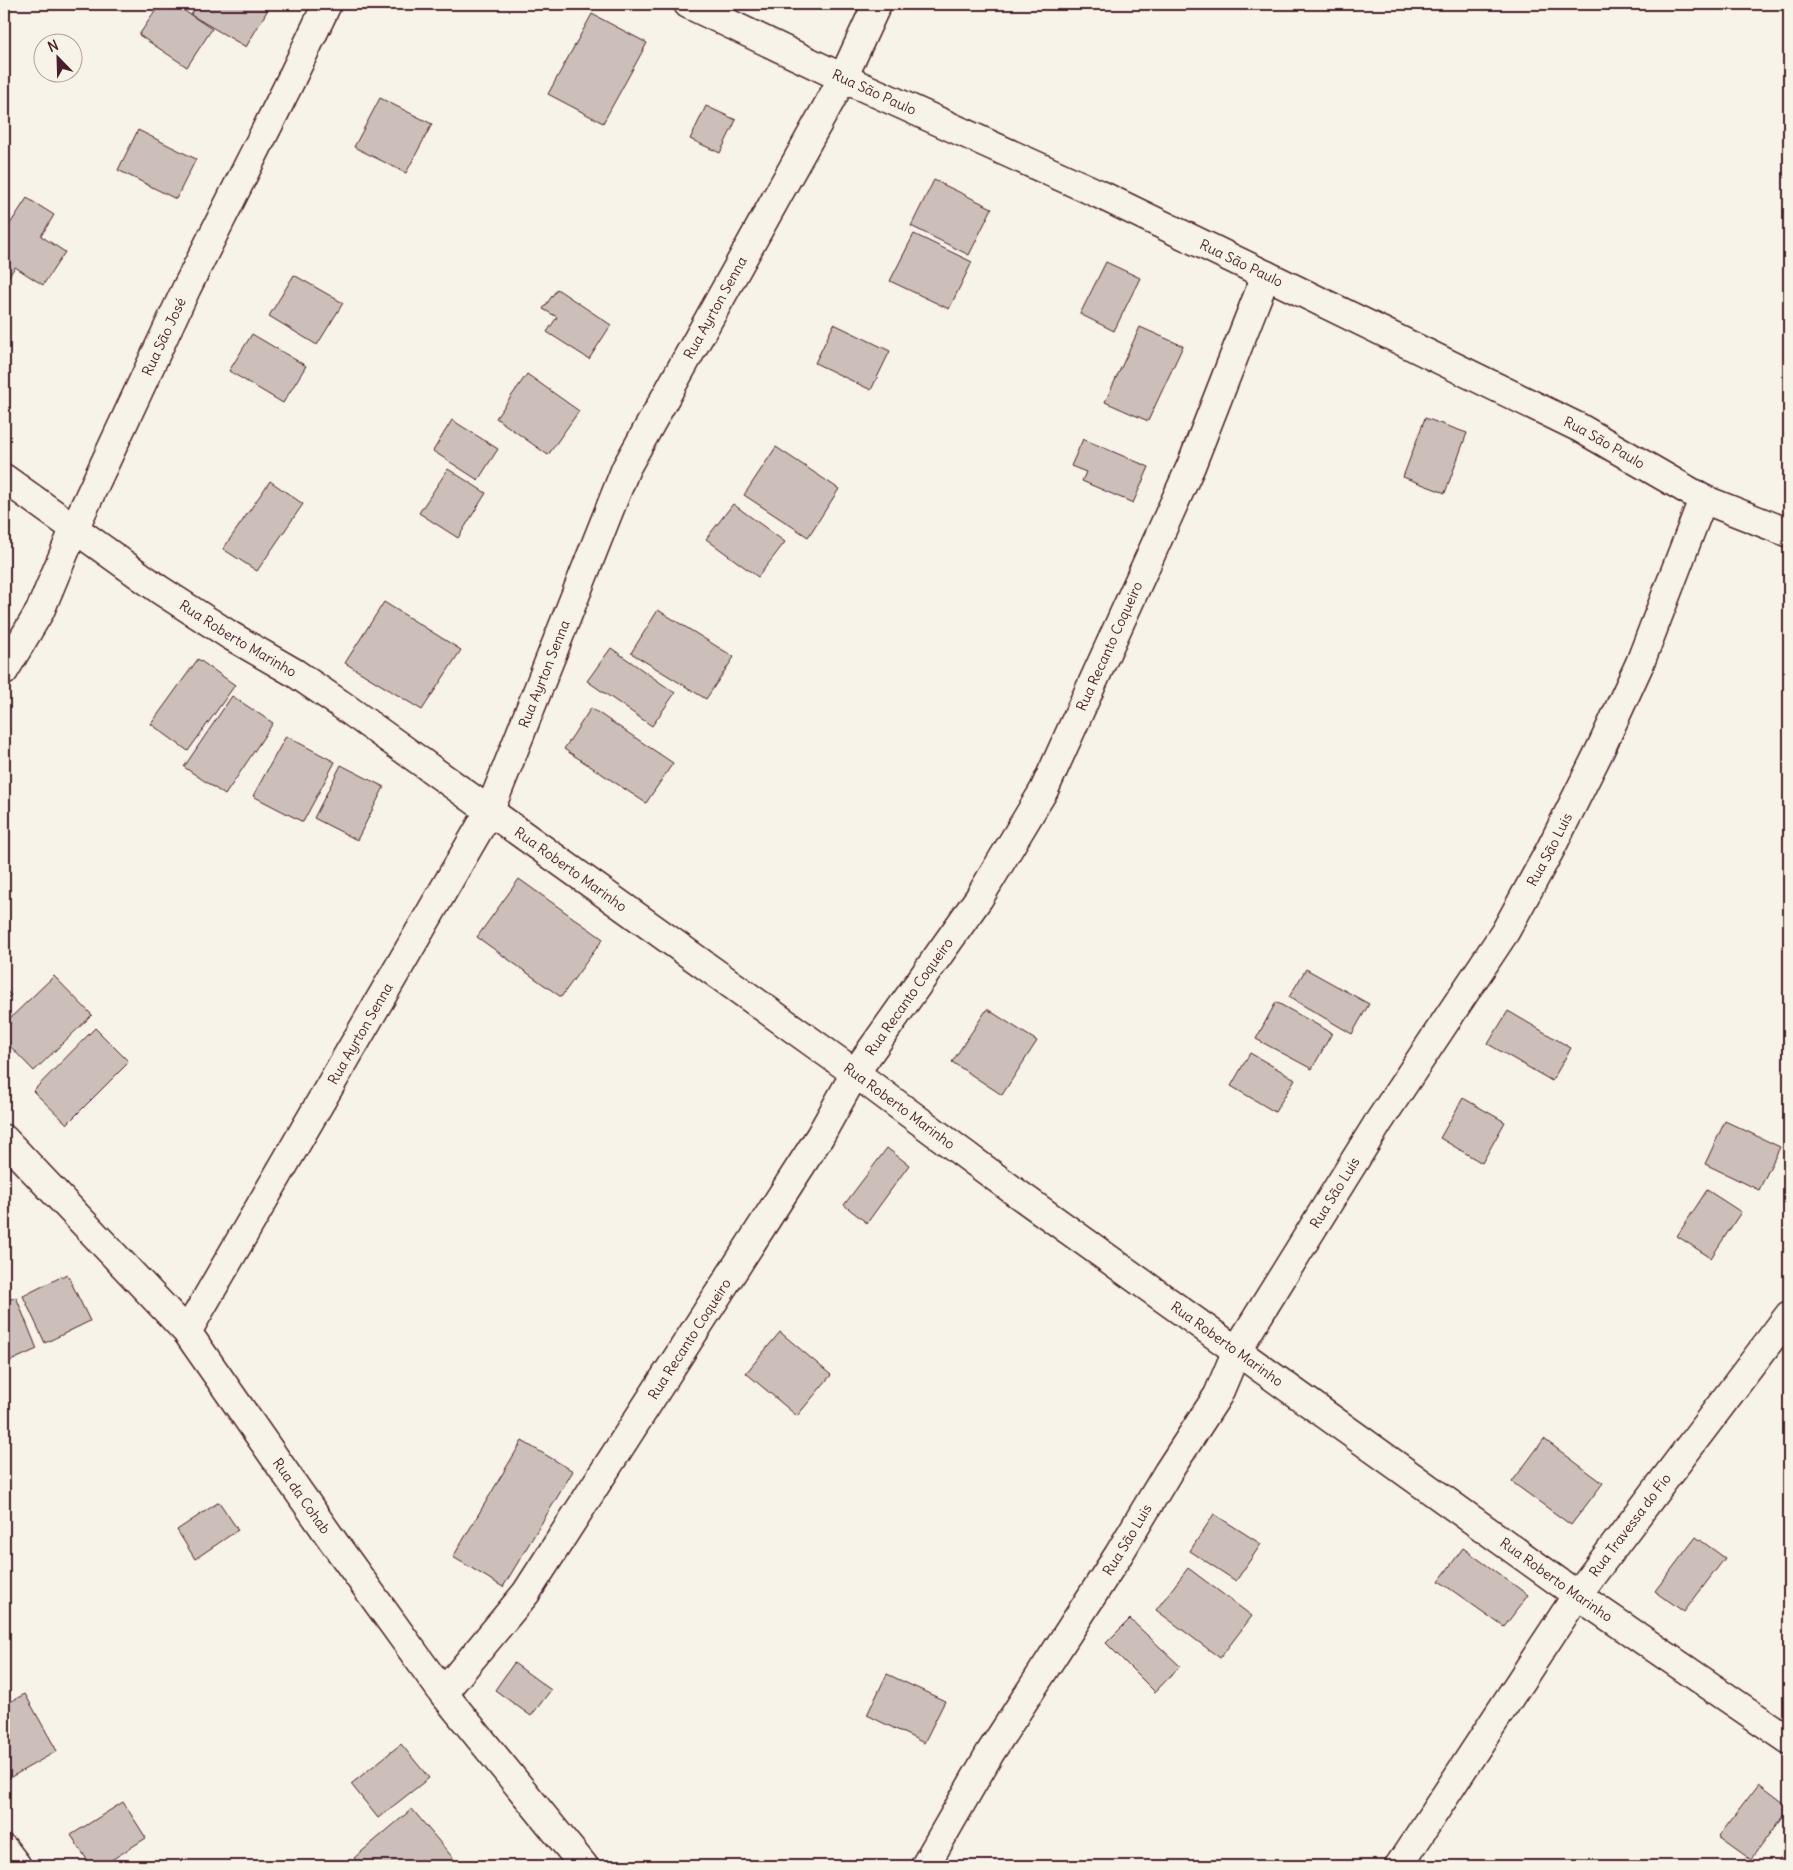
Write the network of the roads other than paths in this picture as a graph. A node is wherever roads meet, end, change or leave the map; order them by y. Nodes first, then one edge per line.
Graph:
1 (327, 4) edge
2 (688, 4) edge
3 (877, 4) edge
4 (843, 78) junction
5 (1266, 275) junction
6 (4, 478) edge
7 (1703, 498) junction
8 (74, 527) junction
9 (1789, 533) edge
10 (4, 671) edge
11 (490, 810) junction
12 (855, 1073) junction
13 (4, 1139) edge
14 (1789, 1315) edge
15 (187, 1332) junction
16 (1236, 1350) junction
17 (1577, 1595) junction
18 (442, 1693) junction
19 (1789, 1740) edge
20 (4, 1849) edge
21 (17, 1866) edge
22 (584, 1866) edge
23 (926, 1866) edge
24 (1399, 1866) edge

1 - 8 street, Rua São José
2 - 4 street, Rua São Paulo
3 - 4 street, Rua Ayrton Senna
4 - 5 street, Rua São Paulo
4 - 11 street, Rua Ayrton Senna
5 - 7 street, Rua São Paulo
5 - 12 street, Rua Recanto Coqueiro
6 - 8 street, Rua Roberto Marinho
7 - 9 street, Rua São Paulo
7 - 16 street, Rua São Luis
8 - 10 street, Rua São José
8 - 11 street, Rua Roberto Marinho
11 - 12 street, Rua Roberto Marinho
11 - 15 street, Rua Ayrton Senna
12 - 16 street, Rua Roberto Marinho
12 - 18 street, Rua Recanto Coqueiro
13 - 15 street, Rua da Cohab
14 - 17 street, Rua Travessa do Fio
15 - 18 street, Rua da Cohab
16 - 17 street, Rua Roberto Marinho
16 - 23 street, Rua São Luis
17 - 19 street, Rua Roberto Marinho
17 - 24 street, Rua Travessa do Fio
18 - 22 street, Rua da Cohab
20 - 21 street

